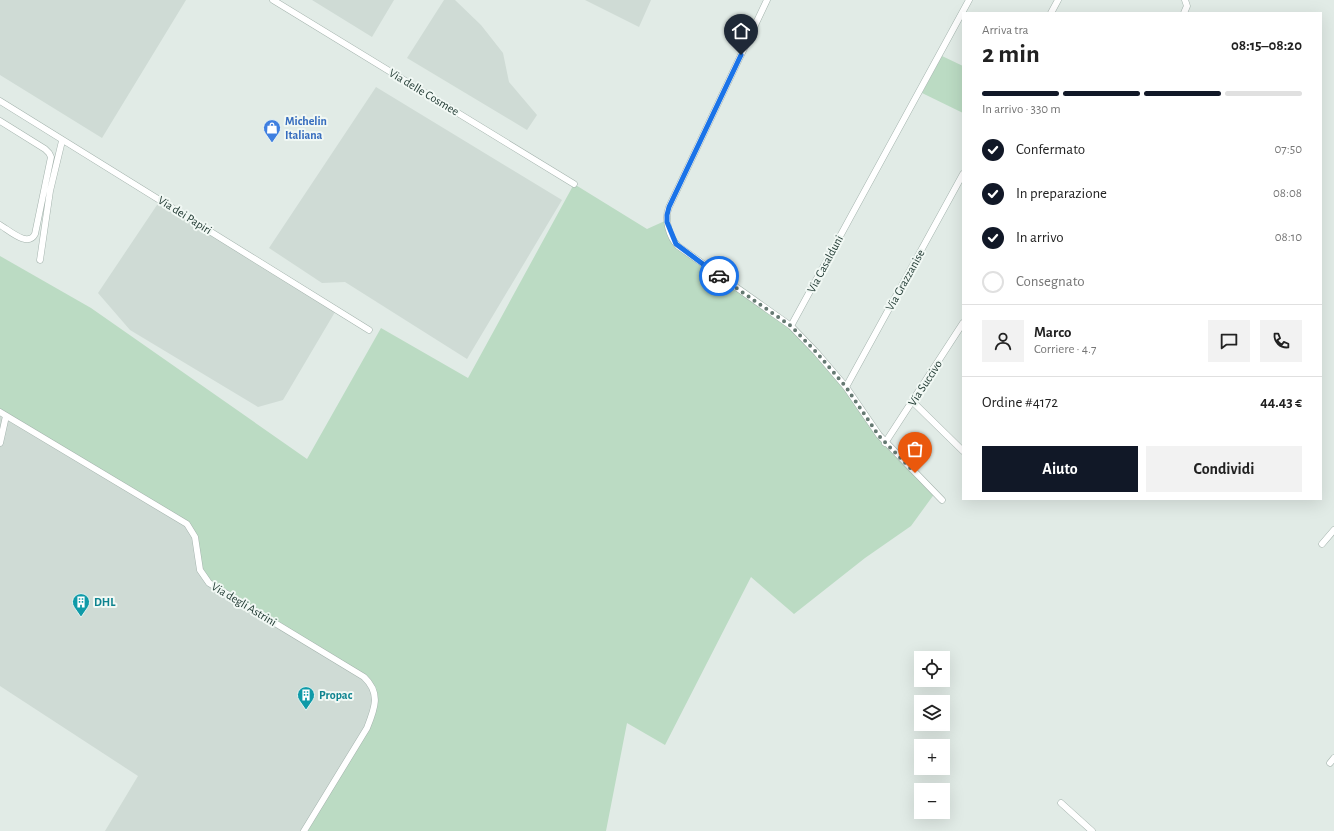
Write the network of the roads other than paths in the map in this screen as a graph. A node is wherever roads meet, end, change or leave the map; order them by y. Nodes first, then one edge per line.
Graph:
1 (273, 0) edge
2 (767, 0) edge
3 (969, 0) edge
4 (1058, 0) edge
5 (1186, 2) edge
6 (962, 12) edge
7 (1052, 12) edge
8 (1185, 12) edge
9 (962, 13) edge
10 (1, 104) edge
11 (0, 121) edge
12 (62, 141) junction
13 (962, 176) edge
14 (574, 184) dead end
15 (0, 225) edge
16 (40, 260) dead end
17 (962, 325) edge
18 (791, 326) junction
19 (369, 330) dead end
20 (846, 387) junction
21 (913, 402) junction
22 (0, 412) edge
23 (6, 416) junction
24 (0, 443) edge
25 (885, 443) junction
26 (962, 451) edge
27 (942, 500) dead end
28 (1334, 530) edge
29 (1322, 544) dead end
30 (1334, 758) edge
31 (1330, 763) dead end
32 (1061, 802) dead end
33 (304, 831) edge
34 (1092, 831) edge

1 - 14 street, Via delle Cosmee
2 - 18 street
3 - 6 street, Via Casalduni
4 - 7 street
5 - 8 street
9 - 18 street, Via Casalduni
10 - 12 street, Via dei Papiri
11 - 15 street
12 - 16 street
12 - 19 street, Via dei Papiri
13 - 20 street, Via Grazzanise
17 - 21 street, Via Succivo
18 - 20 street
20 - 25 street
21 - 25 street, Via Succivo
21 - 26 street
22 - 23 street, Via degli Astrini
23 - 24 street
23 - 33 street, Via degli Astrini
25 - 27 street
28 - 29 street
30 - 31 street
32 - 34 street

